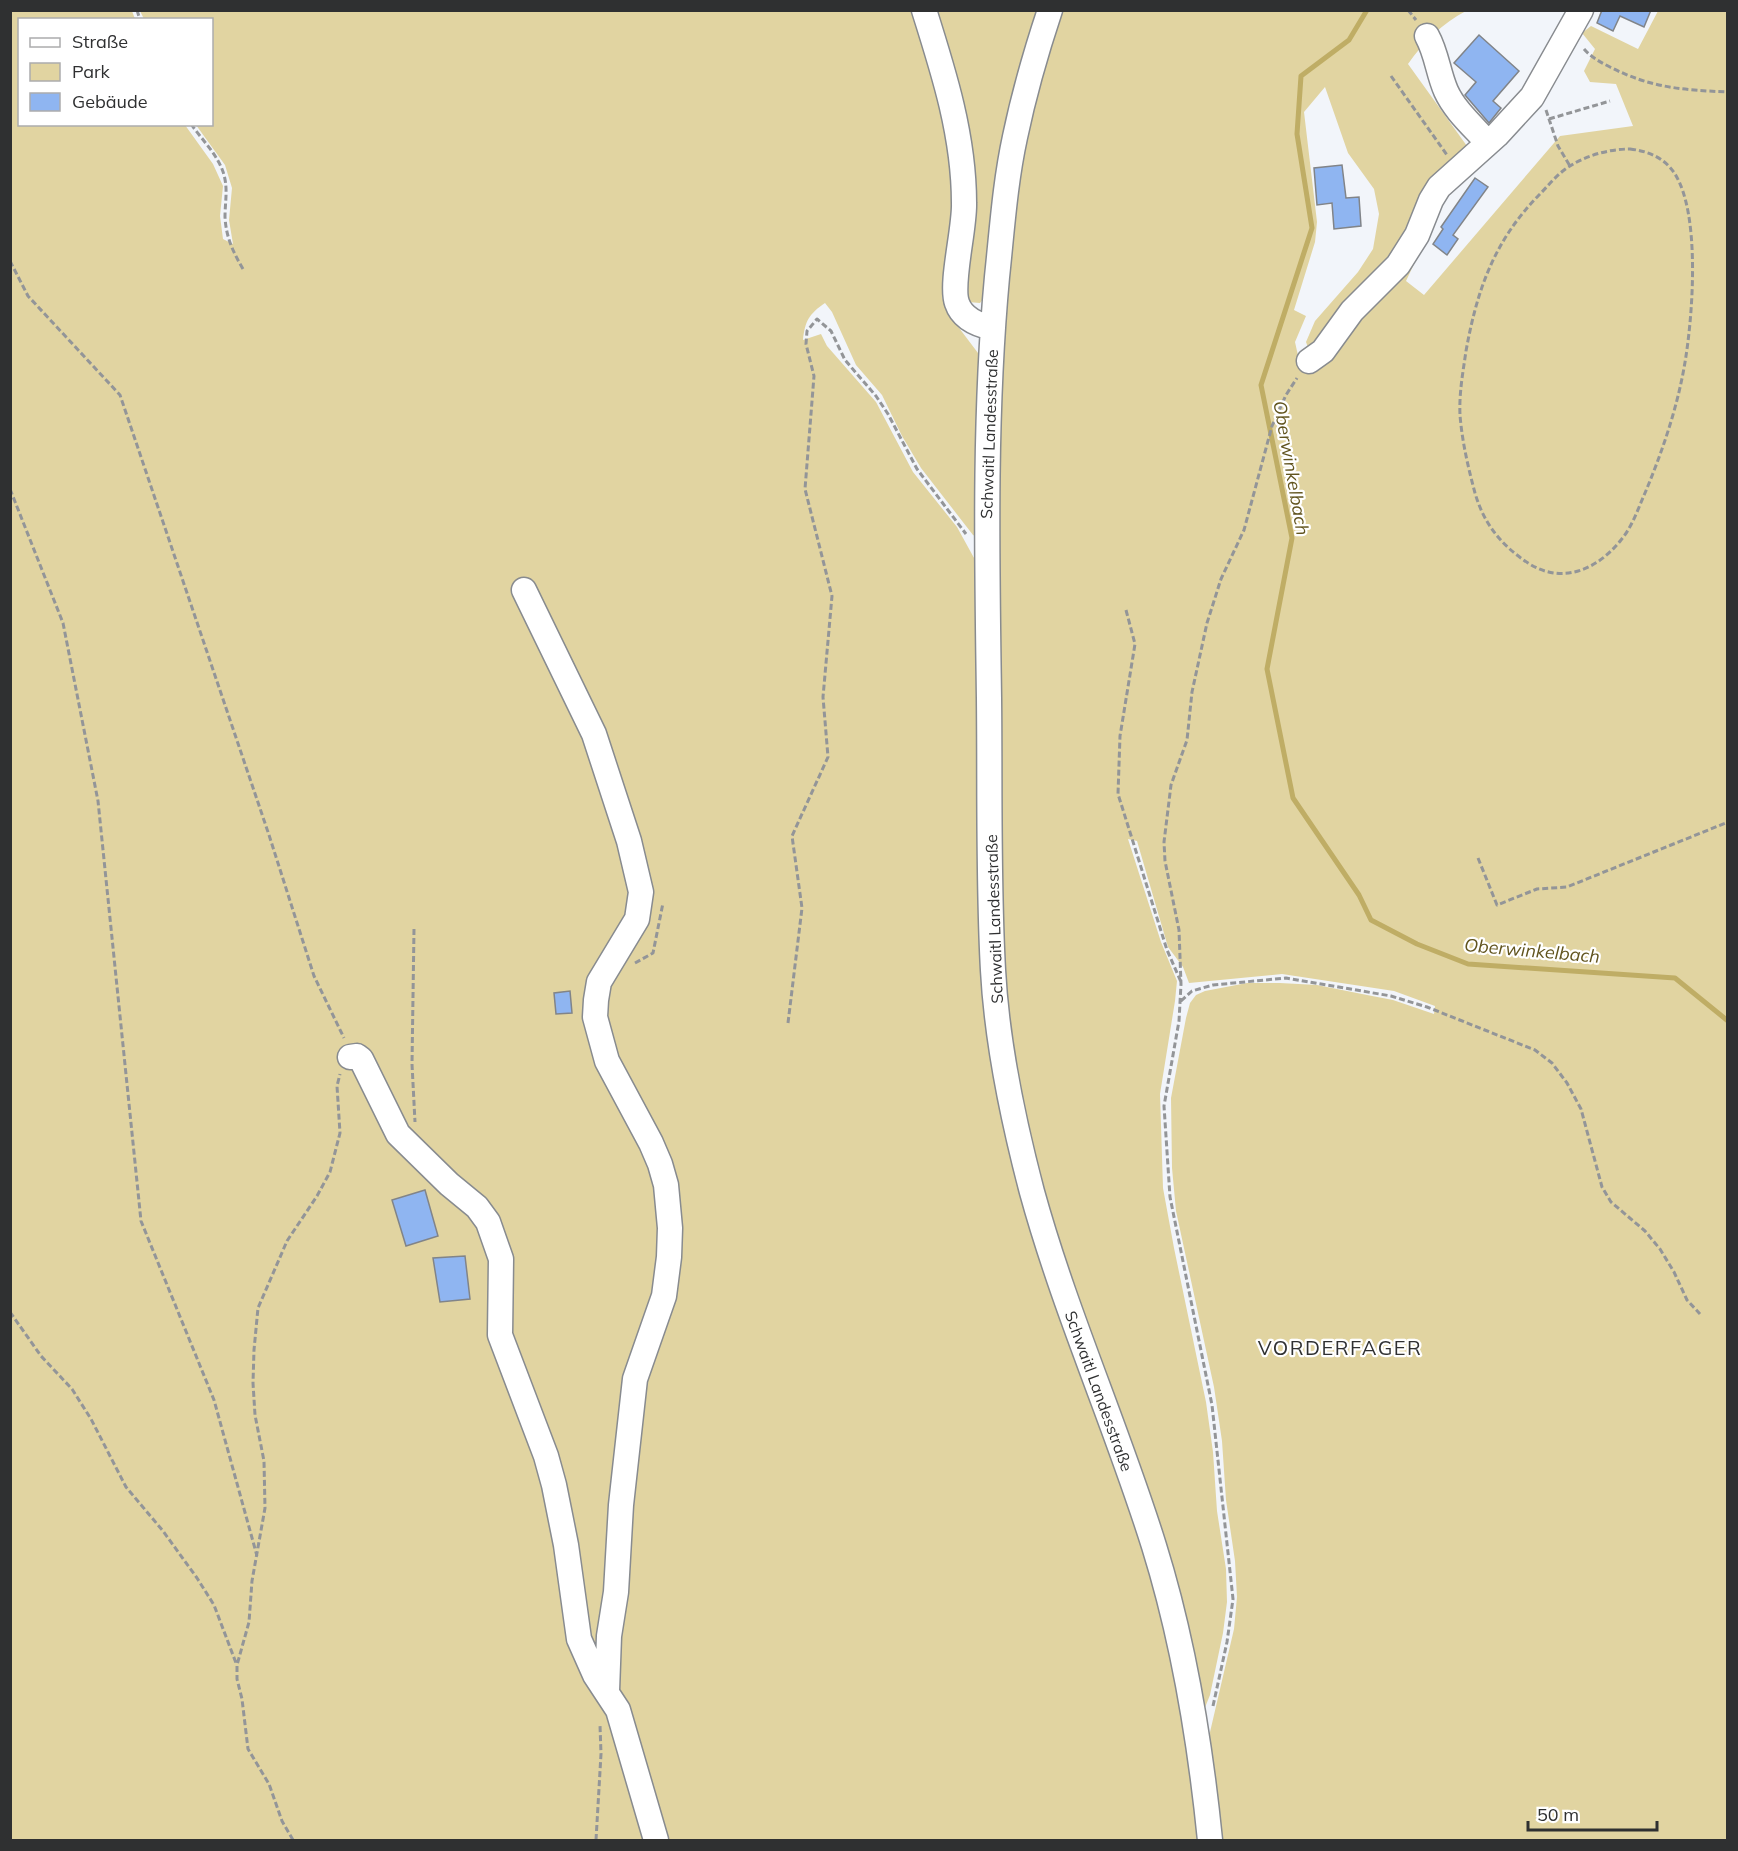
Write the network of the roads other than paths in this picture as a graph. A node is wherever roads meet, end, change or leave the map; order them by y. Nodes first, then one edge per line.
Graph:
1 (924, 10) edge
2 (1050, 10) edge
3 (1581, 10) edge
4 (1427, 36) dead end
5 (1488, 143) junction
6 (993, 328) junction
7 (1309, 361) road end
8 (524, 590) dead end
9 (350, 1057) road end
10 (607, 1691) junction
11 (656, 1840) edge
12 (1210, 1840) edge

1 - 6 street
2 - 6 street, Schwaitl Landesstraße
3 - 5 street
4 - 5 street
5 - 7 street
6 - 12 street, Schwaitl Landesstraße
8 - 10 street
9 - 10 street
10 - 11 street

